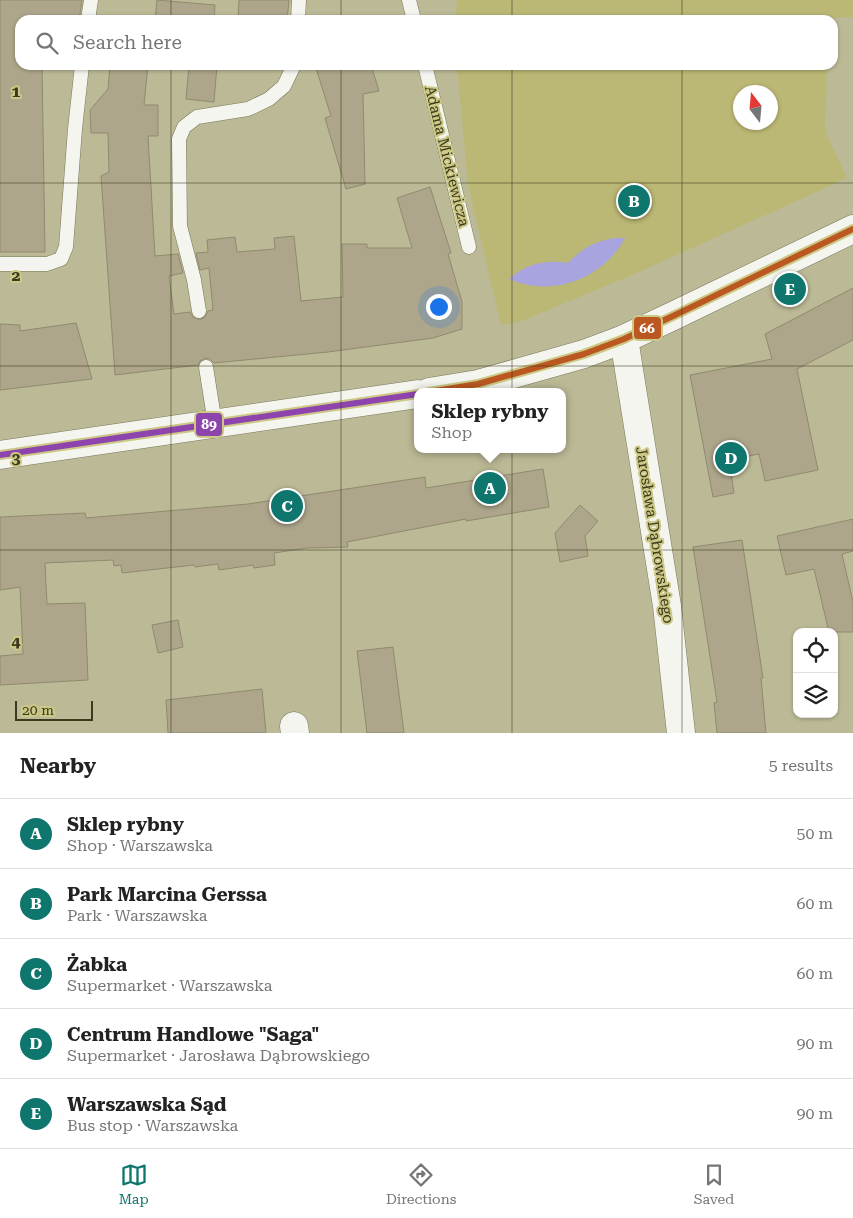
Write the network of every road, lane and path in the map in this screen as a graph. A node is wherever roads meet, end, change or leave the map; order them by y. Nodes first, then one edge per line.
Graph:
1 (91, 0) edge
2 (299, 0) edge
3 (409, 0) edge
4 (89, 15) edge
5 (298, 15) edge
6 (413, 15) edge
7 (81, 70) edge
8 (292, 70) edge
9 (426, 70) edge
10 (853, 229) edge
11 (469, 247) dead end
12 (0, 264) edge
13 (199, 311) dead end
14 (624, 338) junction
15 (206, 367) dead end
16 (454, 388) edge
17 (414, 395) edge
18 (215, 424) junction
19 (0, 455) edge
20 (681, 733) edge

1 - 4 lane
2 - 5 lane
3 - 6 lane
7 - 12 lane
8 - 13 lane
9 - 11 lane, Adama Mickiewicza
10 - 14 street
14 - 16 street
14 - 20 street, Jarosława Dąbrowskiego
15 - 18 lane
17 - 18 street
18 - 19 street

